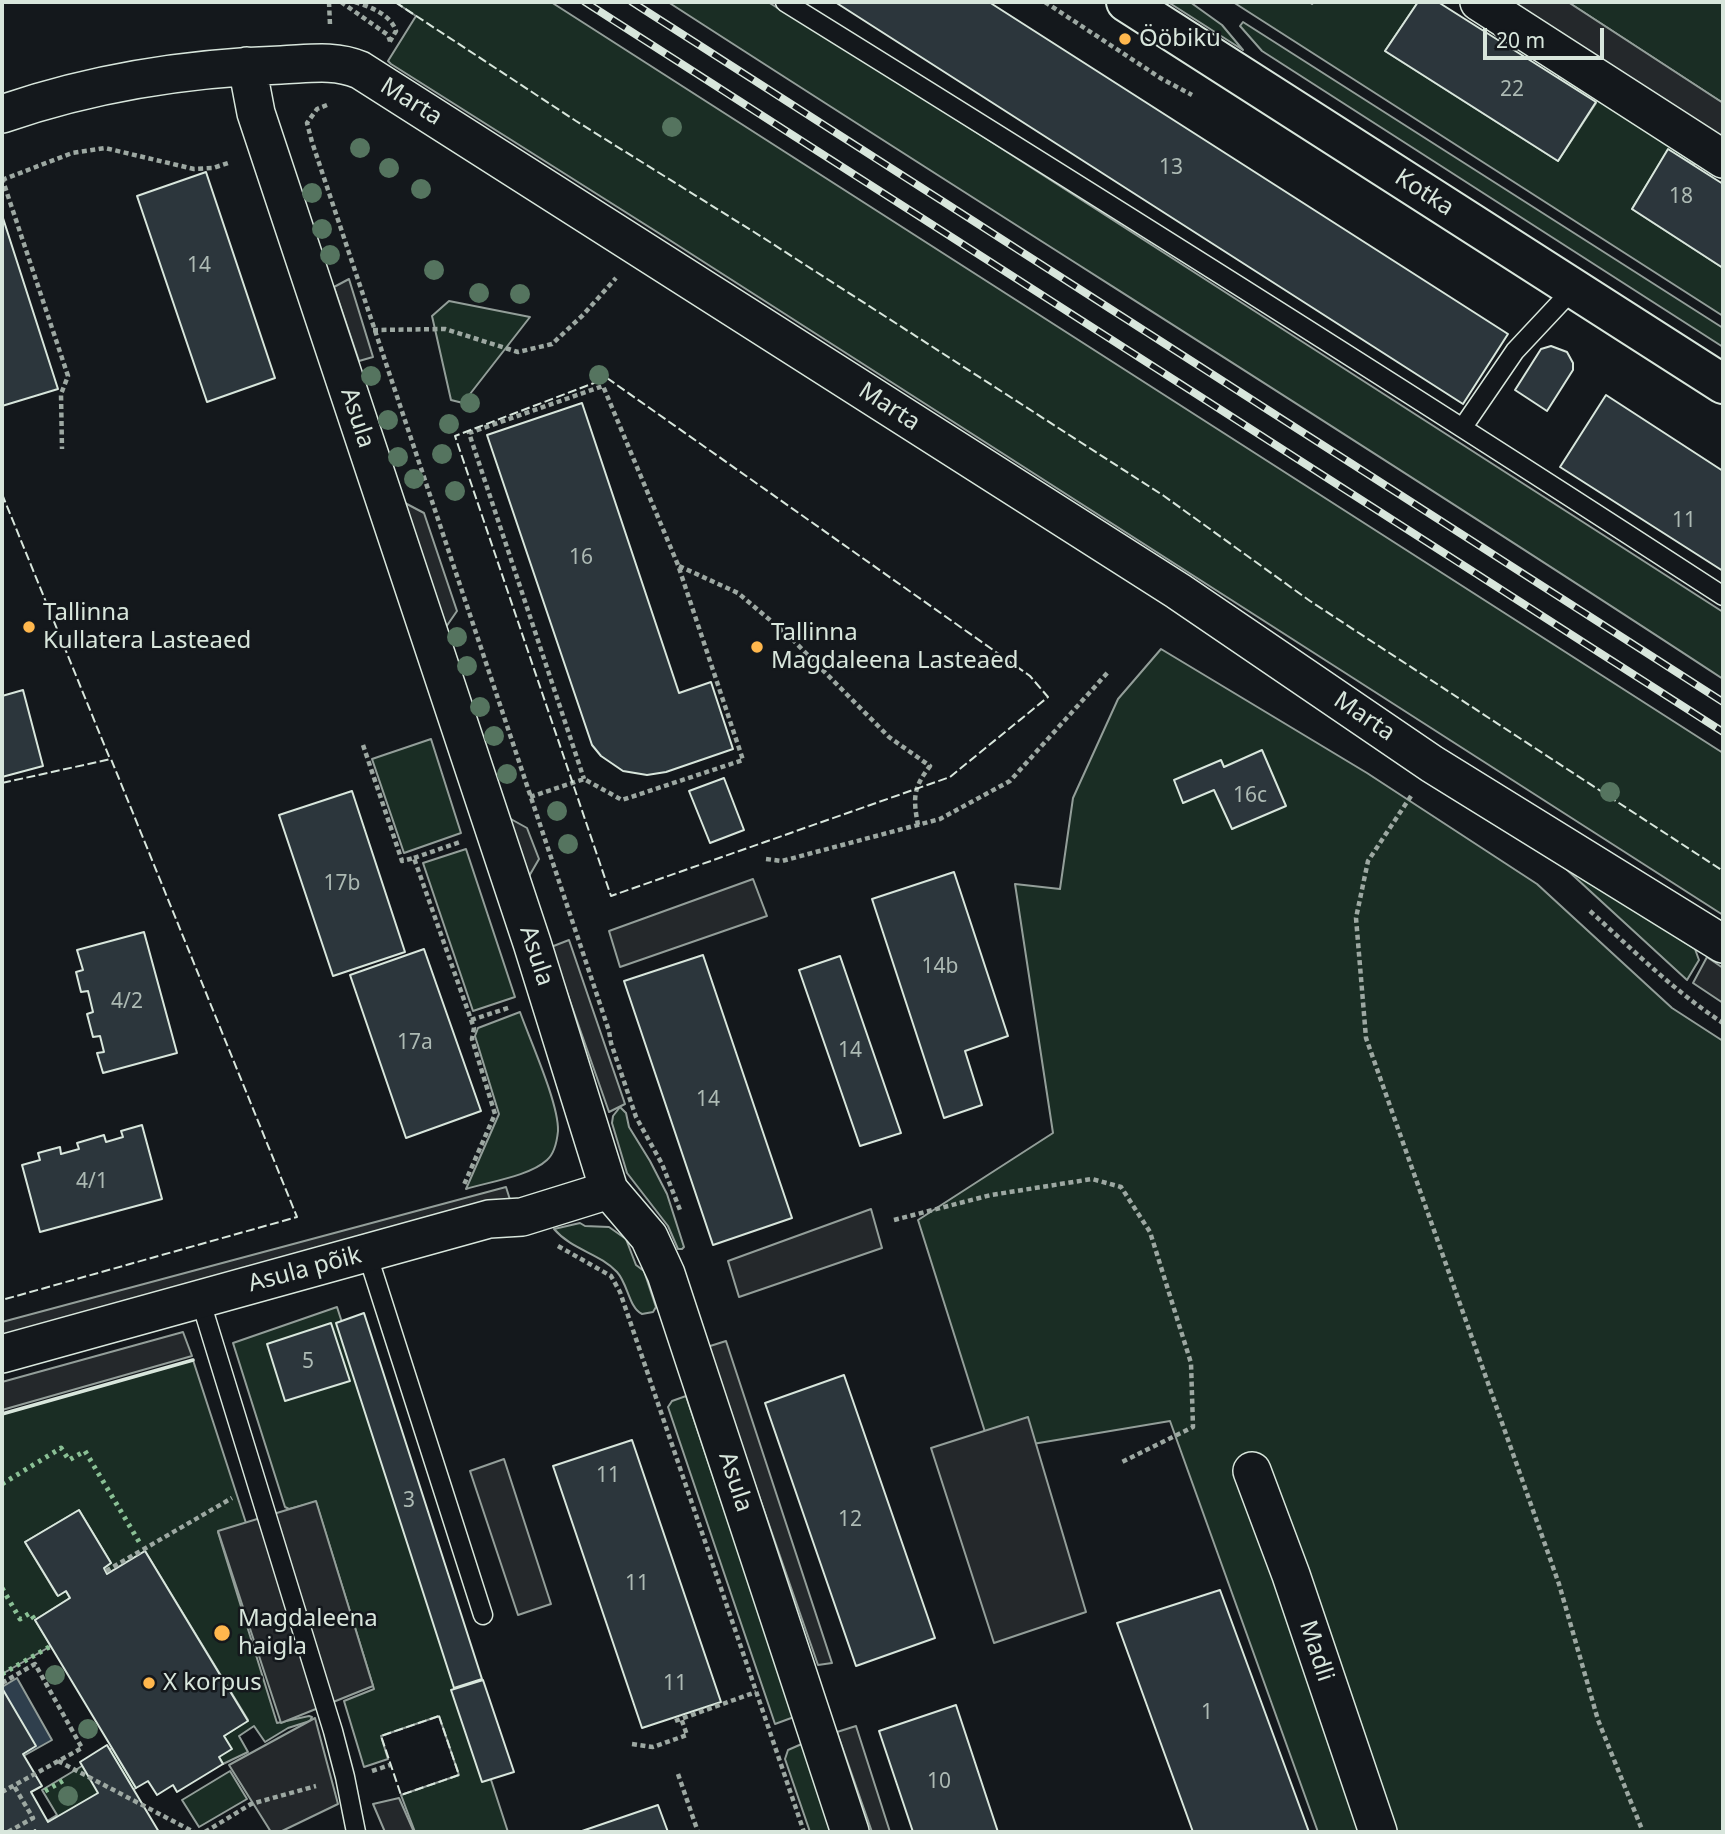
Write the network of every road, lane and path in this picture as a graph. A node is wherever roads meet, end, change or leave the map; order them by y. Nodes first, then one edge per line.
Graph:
1 (329, 2) edge
2 (341, 2) edge
3 (355, 2) edge
4 (785, 2) edge
5 (1126, 2) edge
6 (1479, 2) edge
7 (330, 33) dead end
8 (247, 66) junction
9 (333, 103) dead end
10 (2, 114) edge
11 (241, 159) dead end
12 (1723, 159) edge
13 (2, 179) edge
14 (616, 278) dead end
15 (1574, 288) junction
16 (374, 330) junction
17 (331, 341) junction
18 (1723, 384) edge
19 (1463, 428) junction
20 (62, 449) dead end
21 (678, 565) junction
22 (1723, 596) edge
23 (1109, 671) dead end
24 (363, 745) dead end
25 (1433, 764) junction
26 (584, 779) junction
27 (530, 797) junction
28 (918, 825) junction
29 (471, 838) dead end
30 (414, 858) junction
31 (766, 859) dead end
32 (1723, 944) edge
33 (609, 1190) junction
34 (682, 1218) dead end
35 (894, 1220) dead end
36 (454, 1229) junction
37 (554, 1244) dead end
38 (367, 1253) junction
39 (200, 1300) junction
40 (2, 1354) edge
41 (1120, 1463) dead end
42 (1252, 1471) dead end
43 (257, 1483) junction
44 (106, 1572) dead end
45 (483, 1615) dead end
46 (2, 1683) edge
47 (756, 1692) junction
48 (632, 1744) dead end
49 (58, 1761) junction
50 (678, 1774) dead end
51 (345, 1777) junction
52 (14, 1785) junction
53 (2, 1792) edge
54 (8, 1832) edge
55 (194, 1832) edge
56 (205, 1832) edge
57 (356, 1832) edge
58 (698, 1832) edge
59 (804, 1832) edge
60 (850, 1832) edge
61 (1378, 1832) edge
62 (1643, 1832) edge

1 - 7 path
2 - 3 path
4 - 19 lane
5 - 15 street, Kotka
6 - 12 street
8 - 10 street, Marta
8 - 17 street, Asula
8 - 25 street, Marta
9 - 16 path
11 - 13 path
13 - 20 path
14 - 16 path
15 - 18 street, Kotka
15 - 19 lane
16 - 17 path
16 - 27 path
17 - 33 street, Asula
19 - 22 lane
21 - 26 path
21 - 26 path
21 - 28 path
23 - 28 path
24 - 30 path
25 - 32 street, Marta
25 - 62 path
26 - 27 path
27 - 34 path
28 - 31 path
29 - 30 path
30 - 36 path
33 - 36 street, Asula põik
33 - 60 street, Asula
35 - 41 path
36 - 38 street, Asula põik
37 - 47 path
38 - 39 street, Asula põik
38 - 45 lane
39 - 40 street, Asula põik
39 - 43 lane
42 - 61 street, Madli
43 - 44 path
43 - 51 lane
46 - 49 path
47 - 48 path
47 - 59 path
49 - 52 path
49 - 55 path
50 - 58 path
51 - 56 path
51 - 57 lane
52 - 53 path
52 - 54 path

